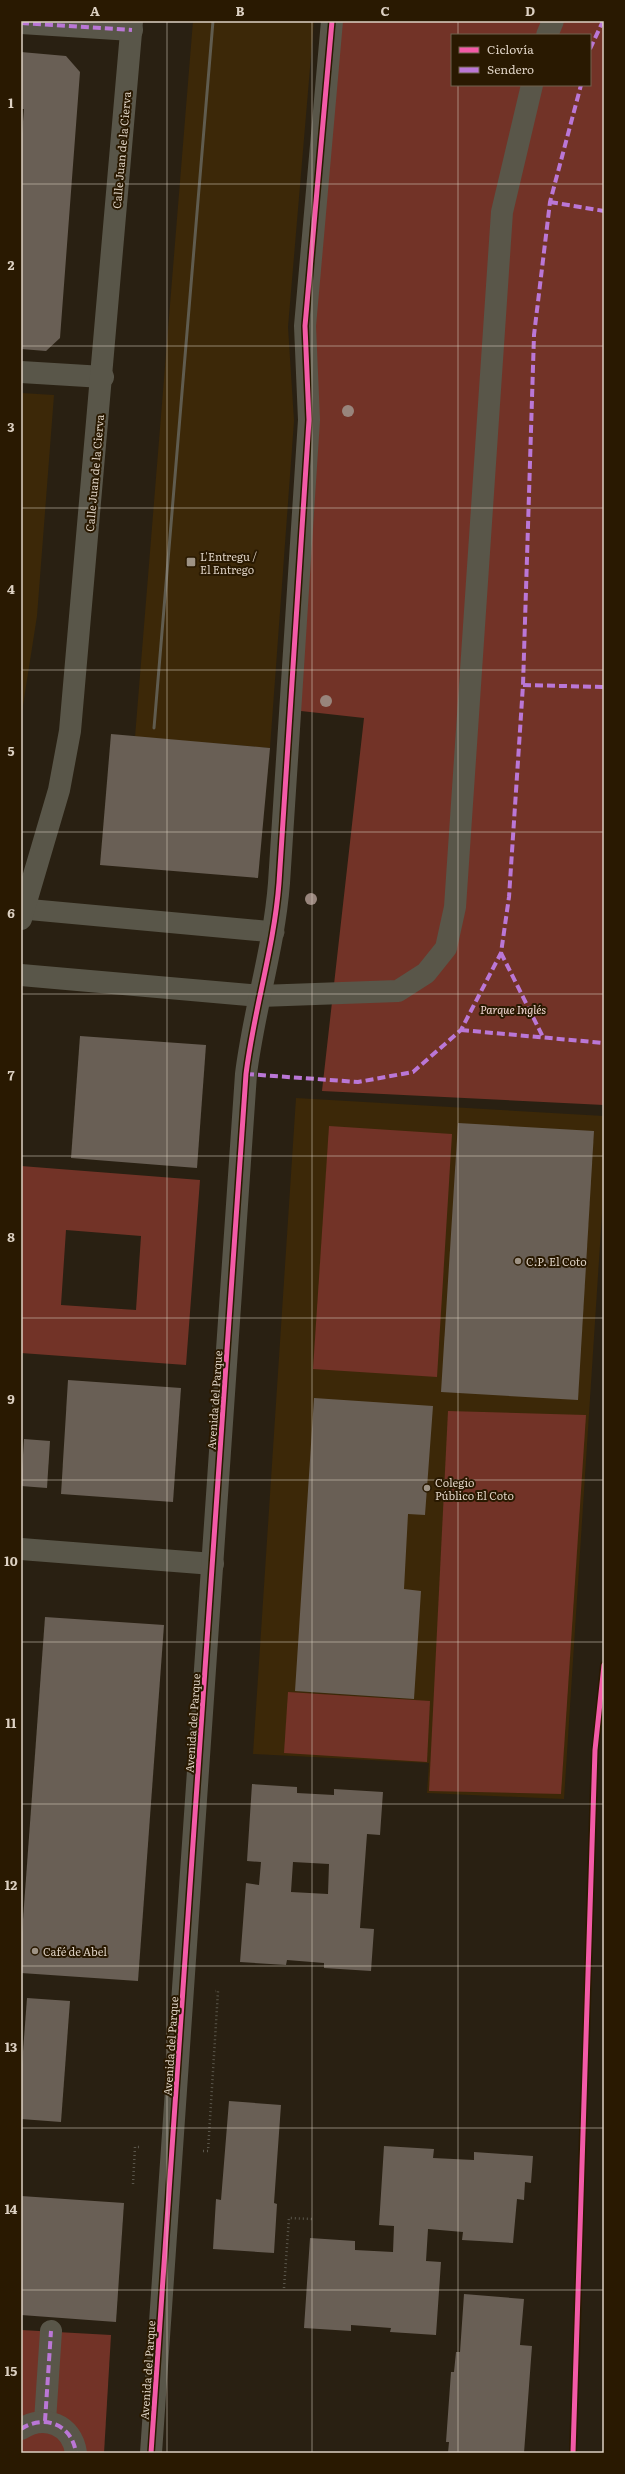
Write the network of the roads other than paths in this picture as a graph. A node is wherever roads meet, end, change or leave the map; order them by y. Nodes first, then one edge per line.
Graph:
1 (332, 21) edge
2 (553, 21) edge
3 (21, 23) edge
4 (132, 26) edge
5 (547, 34) edge
6 (532, 86) edge
7 (21, 372) edge
8 (102, 377) junction
9 (22, 914) edge
10 (274, 932) junction
11 (21, 975) edge
12 (260, 996) junction
13 (21, 1550) edge
14 (213, 1564) junction
15 (51, 2332) dead end
16 (45, 2421) junction
17 (21, 2429) edge
18 (76, 2453) edge
19 (151, 2453) edge

1 - 10 street, Avenida del Parque
2 - 5 street
3 - 4 street
4 - 8 street, Calle Juan de la Cierva
6 - 12 street
7 - 8 street
8 - 9 street, Calle Juan de la Cierva
9 - 10 lane
10 - 12 street, Avenida del Parque
11 - 12 street
12 - 14 street, Avenida del Parque
13 - 14 street
14 - 19 street, Avenida del Parque
15 - 16 street
16 - 17 street
16 - 18 street

